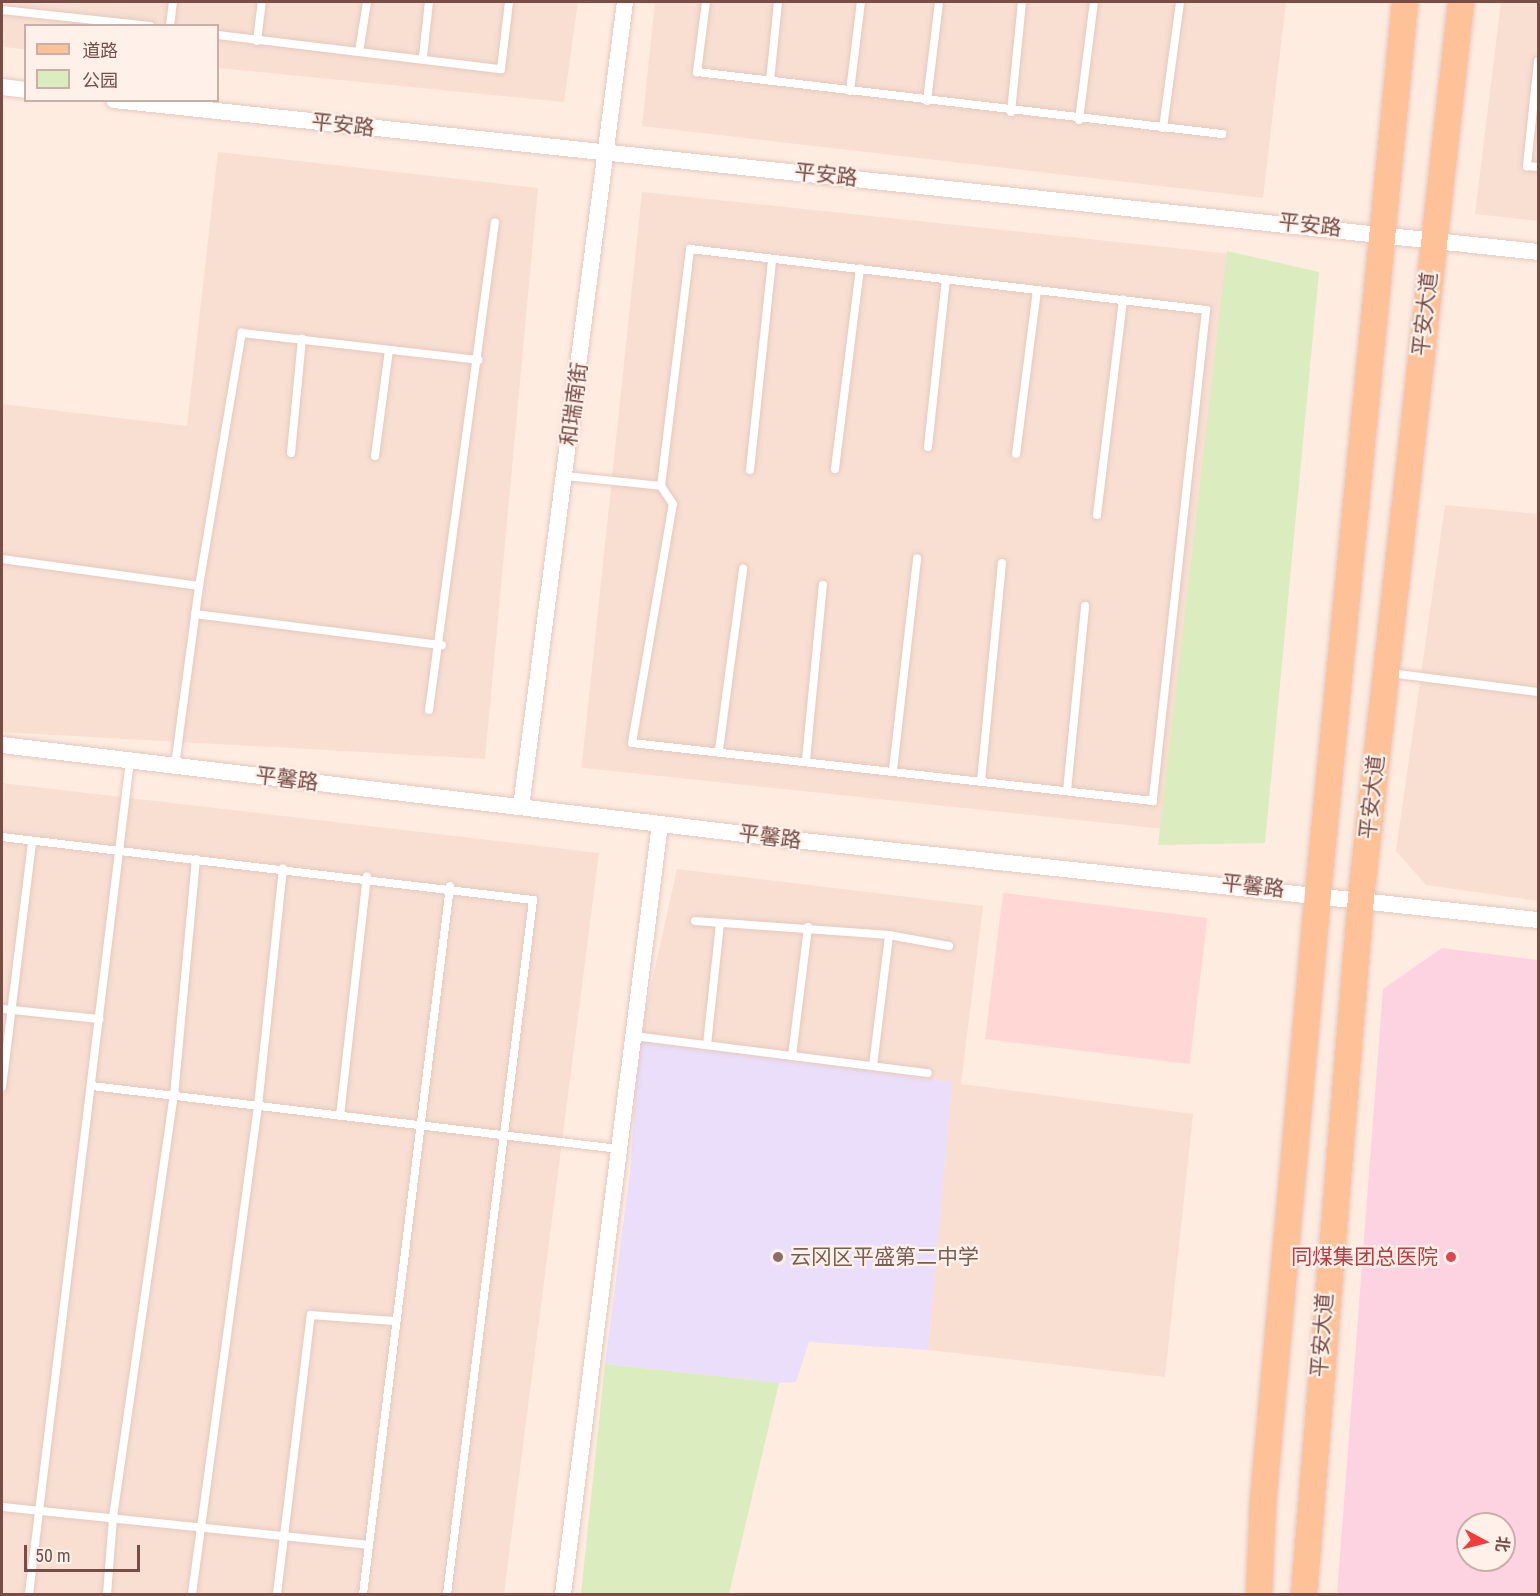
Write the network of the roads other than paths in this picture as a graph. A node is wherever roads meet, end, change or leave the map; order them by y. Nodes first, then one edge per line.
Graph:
1 (14, 2) edge
2 (173, 2) edge
3 (262, 2) edge
4 (367, 2) edge
5 (429, 2) edge
6 (509, 2) edge
7 (625, 2) edge
8 (706, 2) edge
9 (778, 2) edge
10 (861, 2) edge
11 (939, 2) edge
12 (1022, 2) edge
13 (1094, 2) edge
14 (1180, 2) edge
15 (1405, 2) edge
16 (1461, 2) edge
17 (2, 10) edge
18 (13, 11) junction
19 (132, 24) edge
20 (170, 24) edge
21 (219, 35) edge
22 (257, 41) junction
23 (359, 52) junction
24 (423, 56) junction
25 (1539, 61) edge
26 (770, 81) junction
27 (2, 87) edge
28 (24, 90) edge
29 (850, 91) junction
30 (927, 101) junction
31 (133, 102) edge
32 (1011, 111) junction
33 (1079, 120) junction
34 (1163, 129) junction
35 (1222, 135) dead end
36 (608, 152) junction
37 (1539, 168) edge
38 (495, 222) dead end
39 (1382, 233) junction
40 (1433, 238) junction
41 (1539, 252) edge
42 (772, 259) junction
43 (860, 269) junction
44 (946, 279) junction
45 (1037, 290) junction
46 (1123, 300) junction
47 (302, 339) junction
48 (389, 350) junction
49 (478, 360) junction
50 (928, 447) dead end
51 (291, 453) dead end
52 (1016, 453) dead end
53 (375, 456) dead end
54 (835, 469) dead end
55 (750, 470) dead end
56 (565, 476) junction
57 (661, 486) junction
58 (1097, 515) dead end
59 (917, 558) dead end
60 (2, 560) edge
61 (1002, 563) dead end
62 (743, 569) dead end
63 (823, 585) dead end
64 (199, 586) junction
65 (1085, 606) dead end
66 (195, 615) junction
67 (442, 645) junction
68 (1386, 672) junction
69 (1539, 692) edge
70 (429, 710) dead end
71 (2, 745) edge
72 (719, 750) junction
73 (130, 760) junction
74 (806, 760) junction
75 (176, 766) junction
76 (893, 770) junction
77 (981, 781) junction
78 (1067, 791) junction
79 (521, 807) junction
80 (660, 824) junction
81 (2, 837) edge
82 (32, 841) junction
83 (118, 850) junction
84 (196, 859) junction
85 (283, 868) junction
86 (367, 877) junction
87 (450, 886) junction
88 (1318, 893) junction
89 (1361, 898) junction
90 (1539, 920) edge
91 (696, 921) dead end
92 (720, 923) junction
93 (808, 927) junction
94 (889, 935) junction
95 (950, 946) dead end
96 (2, 1009) edge
97 (12, 1011) junction
98 (99, 1019) junction
99 (634, 1036) junction
100 (707, 1045) junction
101 (792, 1056) junction
102 (873, 1066) junction
103 (928, 1073) dead end
104 (92, 1086) junction
105 (2, 1087) edge
106 (174, 1096) junction
107 (258, 1106) junction
108 (340, 1116) junction
109 (421, 1126) junction
110 (505, 1136) junction
111 (619, 1149) junction
112 (394, 1321) junction
113 (2, 1507) edge
114 (36, 1510) junction
115 (113, 1517) junction
116 (200, 1524) junction
117 (285, 1534) junction
118 (368, 1545) junction
119 (29, 1594) edge
120 (107, 1594) edge
121 (192, 1594) edge
122 (277, 1594) edge
123 (363, 1594) edge
124 (447, 1594) edge
125 (563, 1594) edge
126 (1259, 1594) edge
127 (1304, 1594) edge

1 - 18 lane
2 - 20 lane
3 - 22 lane
4 - 23 lane
5 - 24 lane
6 - 24 lane
7 - 36 street, 和瑞南街
8 - 26 lane
9 - 26 lane
10 - 29 lane
11 - 30 lane
12 - 32 lane
13 - 33 lane
14 - 34 lane
15 - 39 main road, 平安大道
16 - 40 main road, 平安大道
17 - 18 lane
18 - 19 lane
21 - 22 lane
22 - 23 lane
23 - 24 lane
25 - 37 lane
26 - 29 lane
27 - 28 street
29 - 30 lane
30 - 32 lane
31 - 36 street, 平安路
32 - 33 lane
33 - 34 lane
34 - 35 lane
36 - 39 street, 平安路
36 - 56 street, 和瑞南街
38 - 49 lane
39 - 40 street, 平安路
39 - 88 main road, 平安大道
40 - 41 street, 平安路
40 - 68 main road, 平安大道
42 - 43 lane
42 - 55 lane
42 - 57 lane
43 - 44 lane
43 - 54 lane
44 - 45 lane
44 - 50 lane
45 - 46 lane
45 - 52 lane
46 - 58 lane
46 - 78 lane
47 - 48 lane
47 - 51 lane
47 - 64 lane
48 - 49 lane
48 - 53 lane
49 - 67 lane
56 - 57 lane
56 - 79 street, 和瑞南街
57 - 72 lane
59 - 76 lane
60 - 64 lane
61 - 77 lane
62 - 72 lane
63 - 74 lane
64 - 66 lane
65 - 78 lane
66 - 67 lane
66 - 75 lane
67 - 70 lane
68 - 69 lane
68 - 89 main road, 平安大道
71 - 73 street, 平馨路
72 - 74 lane
73 - 75 street, 平馨路
73 - 83 lane
74 - 76 lane
75 - 79 street, 平馨路
76 - 77 lane
77 - 78 lane
79 - 80 street, 平馨路
80 - 88 street, 平馨路
80 - 99 street
81 - 82 lane
82 - 83 lane
82 - 97 lane
83 - 84 lane
83 - 98 lane
84 - 85 lane
84 - 106 lane
85 - 86 lane
85 - 107 lane
86 - 87 lane
86 - 108 lane
87 - 109 lane
87 - 110 lane
88 - 89 street, 平馨路
88 - 126 main road, 平安大道
89 - 90 street, 平馨路
89 - 127 main road, 平安大道
91 - 92 lane
92 - 93 lane
92 - 100 lane
93 - 94 lane
93 - 101 lane
94 - 95 lane
94 - 102 lane
96 - 97 lane
97 - 98 lane
97 - 105 lane
98 - 104 lane
99 - 100 lane
99 - 111 street
100 - 101 lane
101 - 102 lane
102 - 103 lane
104 - 106 lane
104 - 114 lane
106 - 107 lane
106 - 115 lane
107 - 108 lane
107 - 116 lane
108 - 109 lane
109 - 110 lane
109 - 112 lane
110 - 111 lane
110 - 124 lane
111 - 125 street
112 - 117 lane
112 - 118 lane
113 - 114 lane
114 - 115 lane
114 - 119 lane
115 - 116 lane
115 - 120 lane
116 - 117 lane
116 - 121 lane
117 - 118 lane
117 - 122 lane
118 - 123 lane

